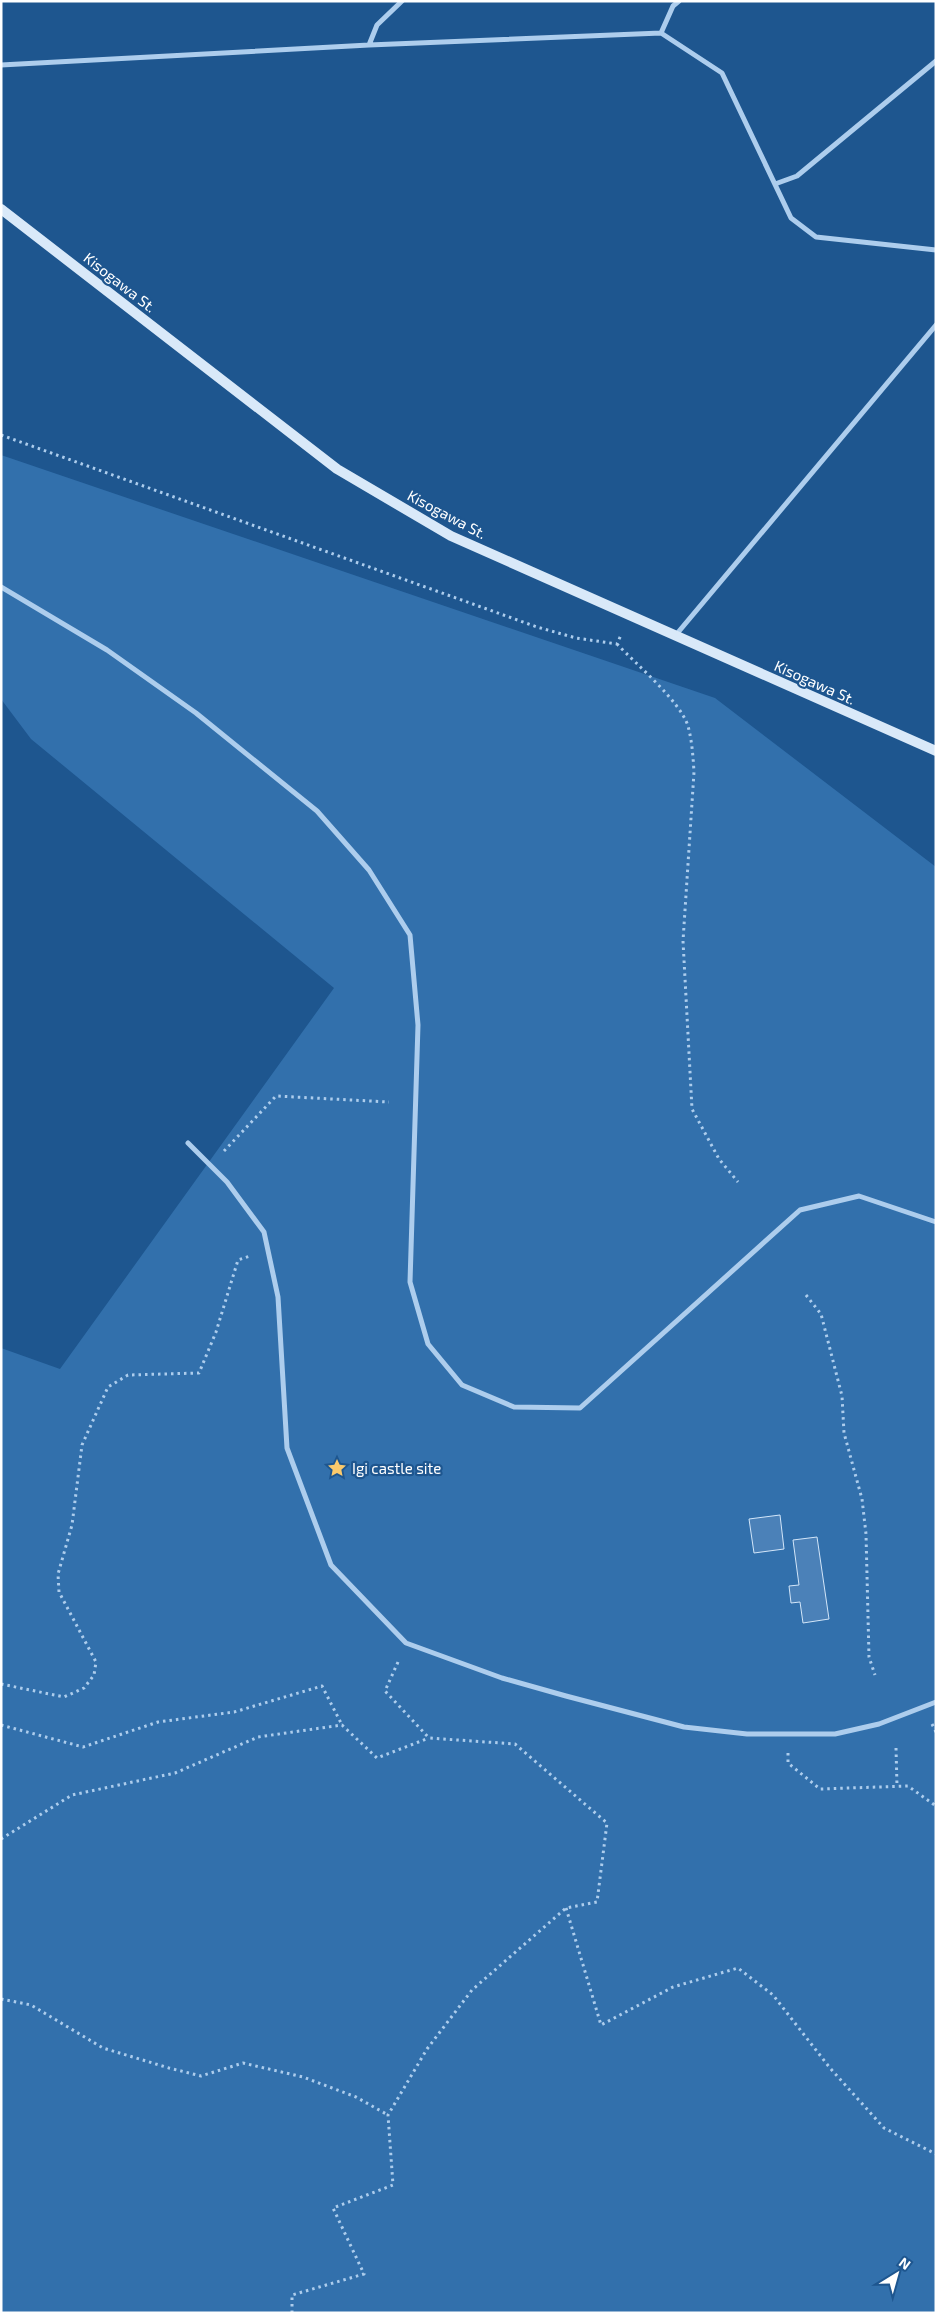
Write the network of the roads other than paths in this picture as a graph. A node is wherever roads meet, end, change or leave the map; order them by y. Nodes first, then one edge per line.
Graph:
1 (402, 1) edge
2 (679, 1) edge
3 (661, 33) junction
4 (369, 45) junction
5 (936, 60) edge
6 (1, 65) edge
7 (775, 184) junction
8 (1, 209) edge
9 (936, 250) edge
10 (936, 325) edge
11 (1, 587) edge
12 (674, 636) junction
13 (936, 751) edge
14 (188, 1143) dead end
15 (936, 1222) edge
16 (936, 1702) edge

1 - 4 street
2 - 3 street
3 - 4 street
3 - 7 street
4 - 6 street
5 - 7 street
7 - 9 street
8 - 12 main road, Kisogawa St.
10 - 12 street
11 - 15 street
12 - 13 main road, Kisogawa St.
14 - 16 street

